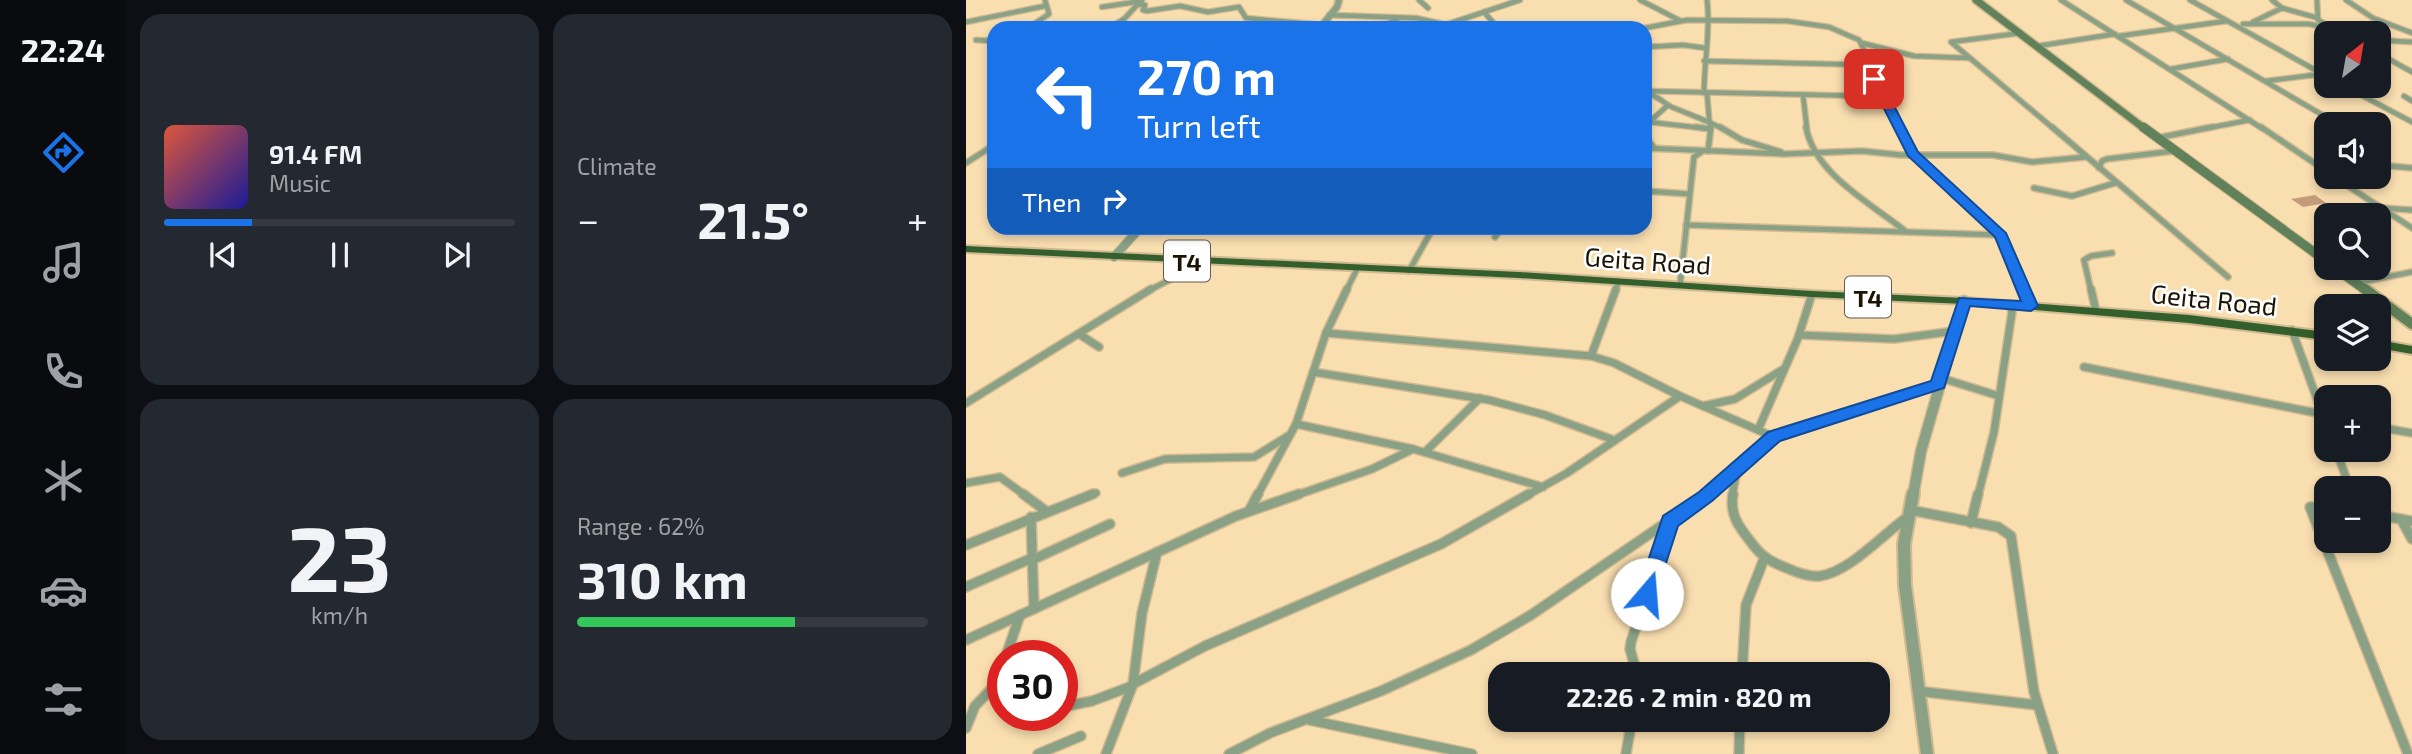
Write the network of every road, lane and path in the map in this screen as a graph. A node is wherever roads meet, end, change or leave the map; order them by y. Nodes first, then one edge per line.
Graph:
1 (1339, 0) edge
2 (1419, 0) edge
3 (1517, 0) edge
4 (1640, 0) edge
5 (1707, 0) edge
6 (1976, 0) edge
7 (2061, 0) edge
8 (2126, 0) edge
9 (2190, 0) edge
10 (2272, 0) edge
11 (2317, 0) edge
12 (2346, 0) edge
13 (1140, 2) edge
14 (1045, 3) edge
15 (1102, 7) dead end
16 (1428, 8) dead end
17 (2282, 8) junction
18 (1483, 12) junction
19 (1329, 15) junction
20 (1353, 16) junction
21 (1403, 17) junction
22 (2318, 18) junction
23 (1710, 20) junction
24 (1039, 21) edge
25 (1121, 21) edge
26 (1274, 21) edge
27 (1325, 21) edge
28 (1378, 21) edge
29 (1393, 21) edge
30 (1428, 21) edge
31 (1456, 21) edge
32 (1491, 21) edge
33 (1680, 21) junction
34 (2228, 21) junction
35 (2321, 21) edge
36 (966, 22) edge
37 (2243, 24) junction
38 (2235, 25) junction
39 (2314, 25) edge
40 (1652, 27) edge
41 (2174, 27) junction
42 (2021, 33) junction
43 (2412, 33) edge
44 (2118, 35) junction
45 (976, 40) dead end
46 (987, 41) edge
47 (2391, 41) edge
48 (2412, 42) edge
49 (1862, 43) junction
50 (2038, 46) junction
51 (1652, 47) edge
52 (1705, 48) junction
53 (1898, 54) junction
54 (1969, 58) junction
55 (2229, 59) junction
56 (2391, 60) edge
57 (1704, 61) junction
58 (1871, 62) junction
59 (2171, 69) junction
60 (2314, 69) edge
61 (2412, 72) edge
62 (2314, 76) edge
63 (2266, 81) junction
64 (1652, 92) edge
65 (1705, 93) junction
66 (1880, 93) junction
67 (1803, 94) junction
68 (1652, 95) edge
69 (2404, 96) dead end
70 (2367, 98) edge
71 (2412, 101) edge
72 (1668, 105) junction
73 (2318, 112) edge
74 (2412, 115) edge
75 (2403, 117) junction
76 (1652, 119) edge
77 (2250, 120) junction
78 (2412, 122) edge
79 (1652, 124) edge
80 (1711, 126) junction
81 (2157, 138) junction
82 (1652, 145) edge
83 (1654, 148) joint
84 (987, 150) edge
85 (1706, 151) junction
86 (2174, 151) junction
87 (966, 154) edge
88 (1816, 154) junction
89 (1790, 155) junction
90 (1914, 155) junction
91 (977, 156) junction
92 (2088, 159) junction
93 (2103, 160) junction
94 (966, 163) edge
95 (2314, 163) edge
96 (2391, 166) edge
97 (2099, 168) junction
98 (2412, 168) edge
99 (2115, 183) junction
100 (2034, 188) dead end
101 (2353, 189) edge
102 (1652, 191) edge
103 (1689, 194) junction
104 (2374, 203) edge
105 (2391, 209) edge
106 (2412, 210) edge
107 (2391, 214) edge
108 (1686, 225) junction
109 (2412, 228) edge
110 (1904, 230) junction
111 (1134, 235) edge
112 (1429, 235) edge
113 (2001, 235) junction
114 (966, 249) edge
115 (2314, 252) edge
116 (2112, 253) dead end
117 (1114, 257) junction
118 (1205, 262) junction
119 (1357, 269) junction
120 (1409, 271) junction
121 (2412, 272) edge
122 (2228, 277) dead end
123 (2352, 280) edge
124 (1619, 281) junction
125 (2356, 283) junction
126 (1680, 285) junction
127 (1812, 294) junction
128 (1964, 301) junction
129 (2010, 304) junction
130 (2031, 306) junction
131 (2096, 311) junction
132 (2412, 324) edge
133 (2292, 330) junction
134 (1955, 331) junction
135 (1326, 333) junction
136 (1079, 334) junction
137 (2314, 334) edge
138 (1799, 335) junction
139 (2391, 346) edge
140 (1099, 347) dead end
141 (2412, 349) edge
142 (1591, 356) junction
143 (2084, 367) dead end
144 (1783, 369) junction
145 (1313, 372) junction
146 (1939, 381) junction
147 (2314, 390) edge
148 (1679, 396) junction
149 (1999, 396) junction
150 (1479, 398) junction
151 (966, 403) edge
152 (1703, 406) junction
153 (2314, 416) edge
154 (1296, 425) junction
155 (2391, 429) edge
156 (1758, 430) junction
157 (2412, 433) edge
158 (1291, 434) junction
159 (1774, 437) junction
160 (1614, 440) junction
161 (1413, 449) junction
162 (1425, 452) junction
163 (1737, 470) junction
164 (1122, 473) dead end
165 (966, 483) edge
166 (1543, 487) junction
167 (1096, 494) dead end
168 (1046, 511) junction
169 (1248, 511) junction
170 (1909, 513) junction
171 (1031, 517) junction
172 (2391, 517) edge
173 (2401, 519) junction
174 (2412, 521) edge
175 (1670, 522) junction
176 (1971, 523) junction
177 (1110, 524) dead end
178 (2412, 539) edge
179 (966, 544) edge
180 (1157, 552) junction
181 (2328, 553) edge
182 (1032, 559) junction
183 (1765, 559) junction
184 (966, 587) edge
185 (1034, 609) junction
186 (1020, 615) junction
187 (966, 640) edge
188 (1011, 640) edge
189 (1634, 662) edge
190 (1743, 662) edge
191 (1133, 685) junction
192 (1917, 691) junction
193 (987, 693) edge
194 (1078, 704) edge
195 (2037, 705) junction
196 (1308, 720) junction
197 (966, 727) edge
198 (1630, 732) edge
199 (1740, 732) edge
200 (1081, 736) dead end
201 (1038, 754) edge
202 (1106, 754) edge
203 (1230, 754) edge
204 (1472, 754) edge
205 (1626, 754) edge
206 (1739, 754) edge
207 (1927, 754) edge
208 (2053, 754) edge
209 (2408, 754) edge

1 - 19 street
2 - 16 street
3 - 18 street
4 - 33 street
5 - 23 street
6 - 42 main road
7 - 44 street
8 - 41 street
9 - 34 street
10 - 17 street
11 - 22 street
12 - 43 street
13 - 15 street
13 - 25 street
13 - 26 street
14 - 24 street
14 - 36 street
17 - 22 street
17 - 37 street
18 - 31 street
18 - 32 street
19 - 20 street
19 - 27 street
20 - 21 street
20 - 28 street
21 - 29 street
21 - 30 street
22 - 35 street
23 - 33 street
23 - 49 street
23 - 52 street
33 - 40 street
34 - 38 street
34 - 41 street
37 - 38 street
37 - 39 street
38 - 60 street
41 - 44 street
41 - 55 street
42 - 50 main road
42 - 54 street
44 - 50 street
44 - 59 street
45 - 46 street
47 - 48 street
49 - 53 street
49 - 58 street
50 - 81 main road
51 - 52 street
52 - 57 street
53 - 54 street
53 - 58 street
54 - 92 street
55 - 59 street
55 - 63 street
56 - 61 street
57 - 58 street
57 - 65 street
58 - 66 street
59 - 77 street
62 - 63 street
63 - 73 street
64 - 65 street
65 - 67 street
65 - 80 street
66 - 67 street
66 - 90 street
67 - 88 street
68 - 72 street
69 - 71 street
70 - 75 street
72 - 76 street
72 - 80 street
74 - 75 street
75 - 78 street
77 - 81 street
77 - 95 street
79 - 80 street
80 - 85 street
80 - 89 street
81 - 86 main road
82 - 83 street
83 - 85 street
84 - 91 street
85 - 89 street
85 - 103 street
86 - 93 street
86 - 115 main road
87 - 91 street
88 - 89 street
88 - 90 street
88 - 110 street
90 - 92 street
90 - 113 street
91 - 94 street
92 - 93 street
92 - 97 street
93 - 97 street
96 - 98 street
97 - 99 street
99 - 100 street
99 - 122 street
101 - 104 street
102 - 103 street
103 - 108 street
105 - 106 street
107 - 109 street
108 - 110 street
108 - 126 street
110 - 113 street
111 - 117 street
112 - 120 street
113 - 130 street
114 - 117 highway, Geita Road / T4
116 - 131 street
117 - 118 highway, Geita Road / T4
118 - 119 highway, Geita Road / T4
118 - 136 street
119 - 120 highway, Geita Road / T4
119 - 135 street
120 - 124 highway, Geita Road / T4
121 - 125 street
123 - 125 main road
124 - 126 highway, Geita Road / T4
124 - 142 street
125 - 132 main road
126 - 127 highway, Geita Road / T4
127 - 128 highway, Geita Road / T4
127 - 138 street
128 - 129 highway, Geita Road / T4
128 - 134 street
129 - 130 highway, Geita Road / T4
129 - 149 street
130 - 131 highway, Geita Road / T4
131 - 133 highway, Geita Road / T4
133 - 137 highway, Geita Road / T4
133 - 147 street
134 - 138 street
134 - 146 street
135 - 142 street
135 - 145 street
136 - 140 street
136 - 151 street
138 - 144 street
139 - 141 highway
142 - 148 street
143 - 153 street
144 - 152 street
144 - 156 street
145 - 150 street
145 - 154 street
146 - 149 street
146 - 159 street
146 - 170 street
148 - 152 street
148 - 160 street
149 - 176 street
150 - 160 street
150 - 162 street
152 - 156 street
154 - 158 street
154 - 161 street
155 - 157 street
156 - 159 street
158 - 164 street
158 - 169 street
159 - 163 street
160 - 166 street
161 - 162 street
161 - 169 street
162 - 166 street
163 - 175 street
163 - 183 street
165 - 168 street
166 - 191 street
167 - 168 street
168 - 171 street
169 - 180 street
170 - 176 street
170 - 183 street
170 - 192 street
171 - 179 street
171 - 182 street
172 - 173 street
173 - 174 street
173 - 178 street
175 - 189 street
175 - 196 street
176 - 195 street
177 - 182 street
180 - 185 street
180 - 191 street
181 - 209 street
182 - 184 street
182 - 185 street
183 - 190 street
185 - 186 street
186 - 187 street
186 - 188 street
191 - 194 street
191 - 202 street
192 - 195 street
192 - 207 street
193 - 197 street
195 - 208 street
196 - 203 street
196 - 204 street
198 - 205 street
199 - 206 street
200 - 201 street

